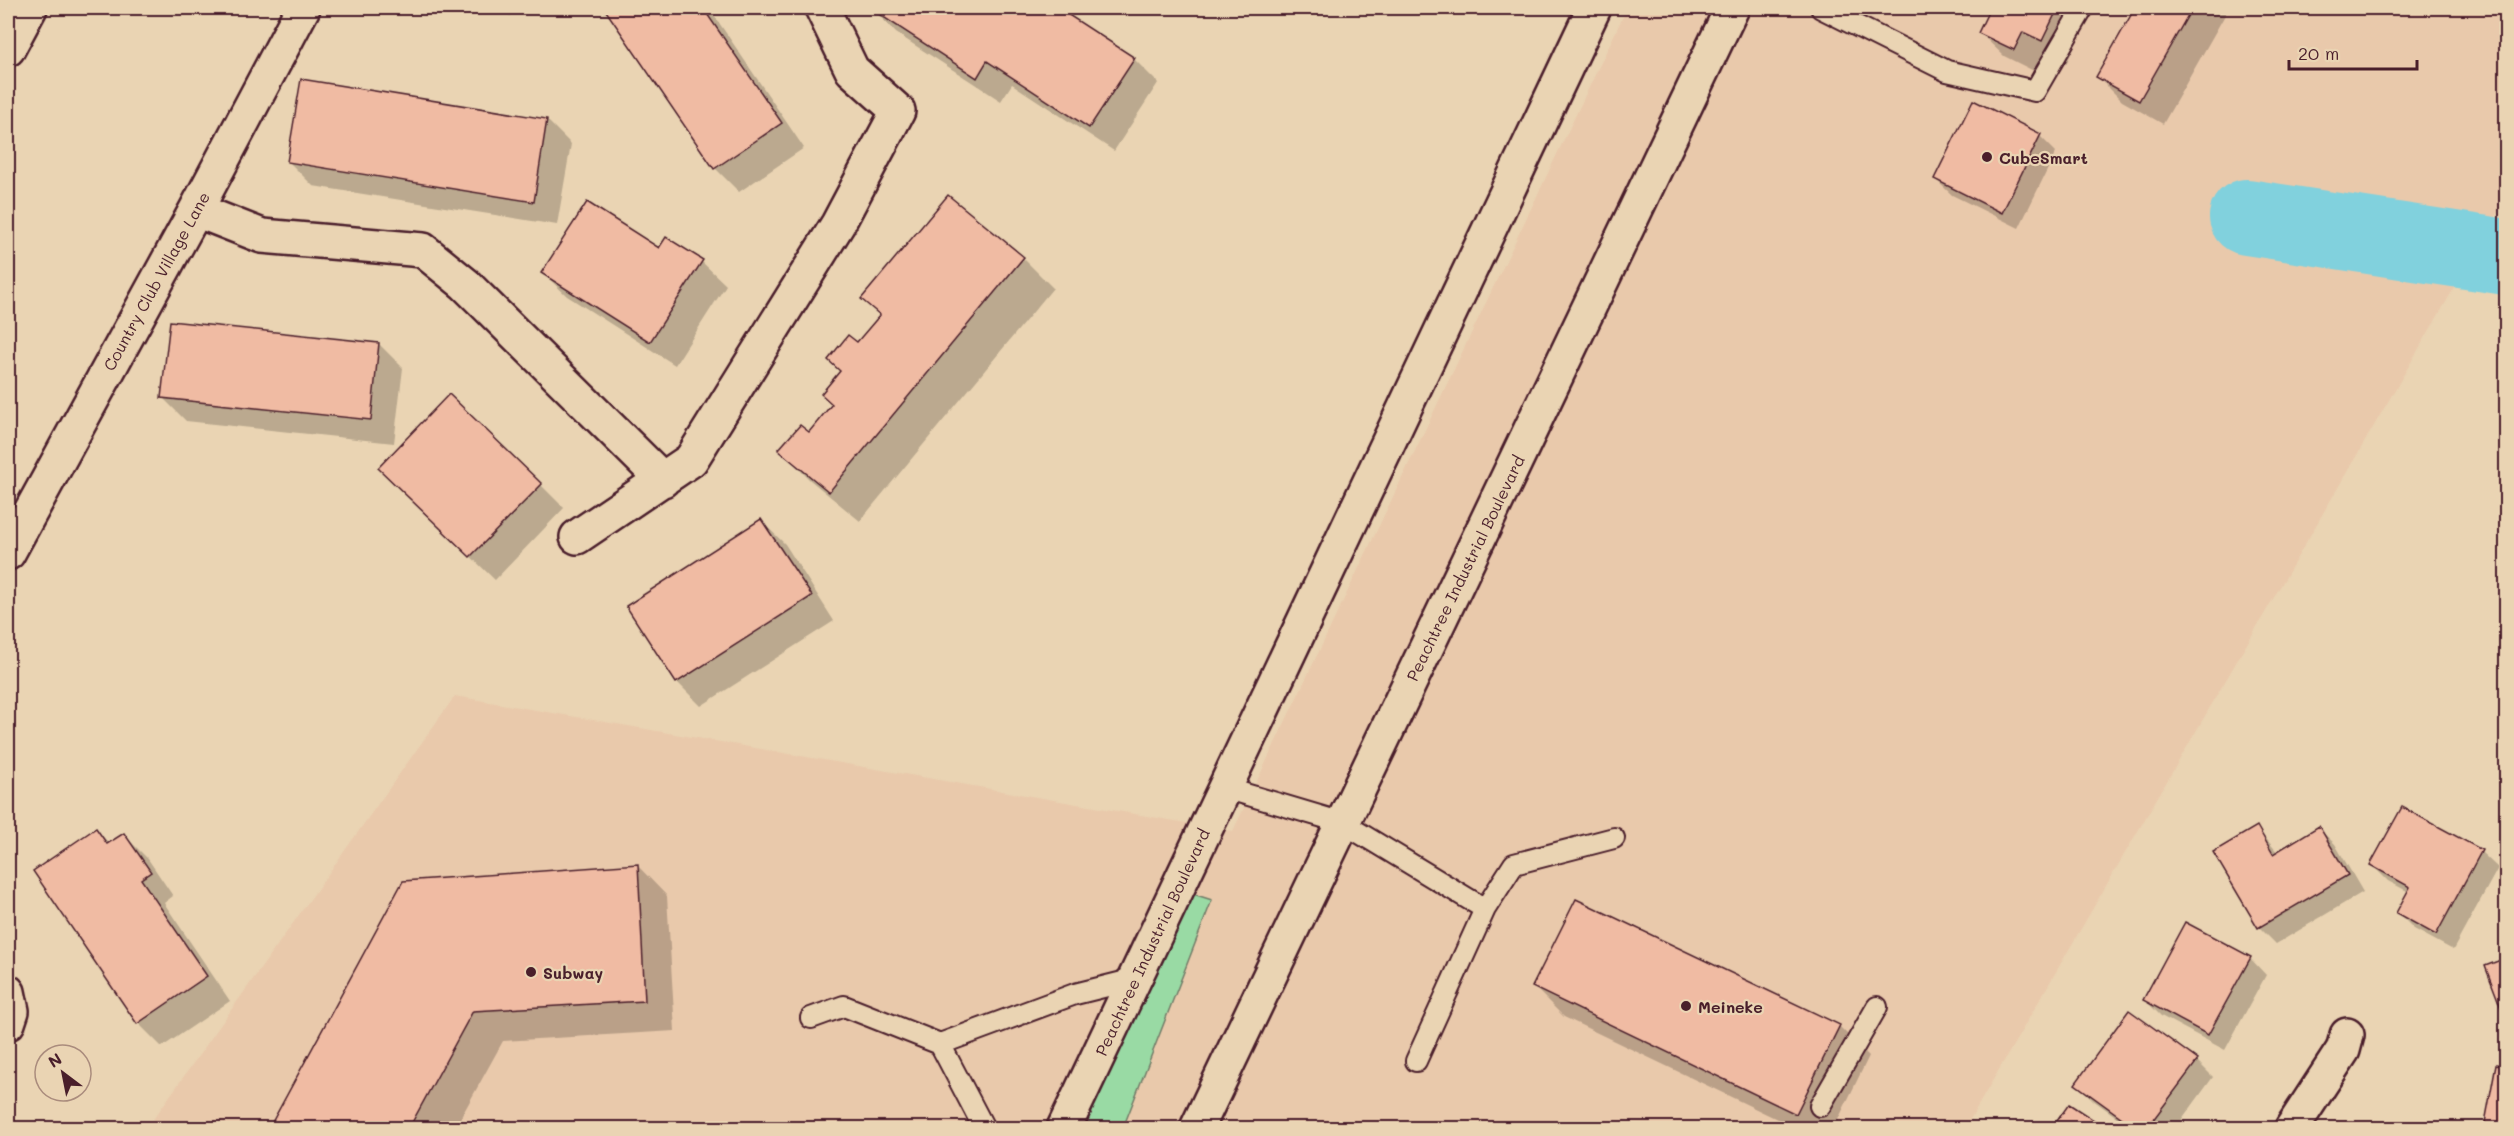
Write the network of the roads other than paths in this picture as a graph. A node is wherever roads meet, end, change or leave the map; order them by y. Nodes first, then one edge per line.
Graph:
1 (30, 8) edge
2 (303, 8) edge
3 (822, 8) edge
4 (1594, 8) edge
5 (1732, 8) edge
6 (1821, 8) edge
7 (2083, 8) edge
8 (8, 49) edge
9 (196, 210) junction
10 (663, 480) junction
11 (577, 537) dead end
12 (8, 553) edge
13 (1225, 788) junction
14 (1343, 823) junction
15 (1614, 838) dead end
16 (1485, 909) junction
17 (1135, 979) junction
18 (8, 992) edge
19 (1877, 1007) dead end
20 (811, 1018) dead end
21 (8, 1023) edge
22 (2348, 1035) dead end
23 (940, 1044) junction
24 (1416, 1061) dead end
25 (1820, 1106) dead end
26 (984, 1128) edge
27 (1064, 1128) edge
28 (1197, 1128) edge
29 (2292, 1128) edge

1 - 8 main road
2 - 9 main road, Country Club Village Lane
3 - 10 main road
4 - 13 main road, Peachtree Industrial Boulevard
5 - 14 main road, Peachtree Industrial Boulevard
6 - 7 lane
9 - 10 main road
9 - 12 main road, Country Club Village Lane
10 - 11 main road
13 - 14 lane
13 - 17 main road, Peachtree Industrial Boulevard
14 - 16 lane
14 - 28 main road, Peachtree Industrial Boulevard
15 - 16 lane
16 - 24 lane
17 - 23 lane
17 - 27 main road, Peachtree Industrial Boulevard
18 - 21 main road
19 - 25 lane
20 - 23 lane
22 - 29 main road
23 - 26 lane

